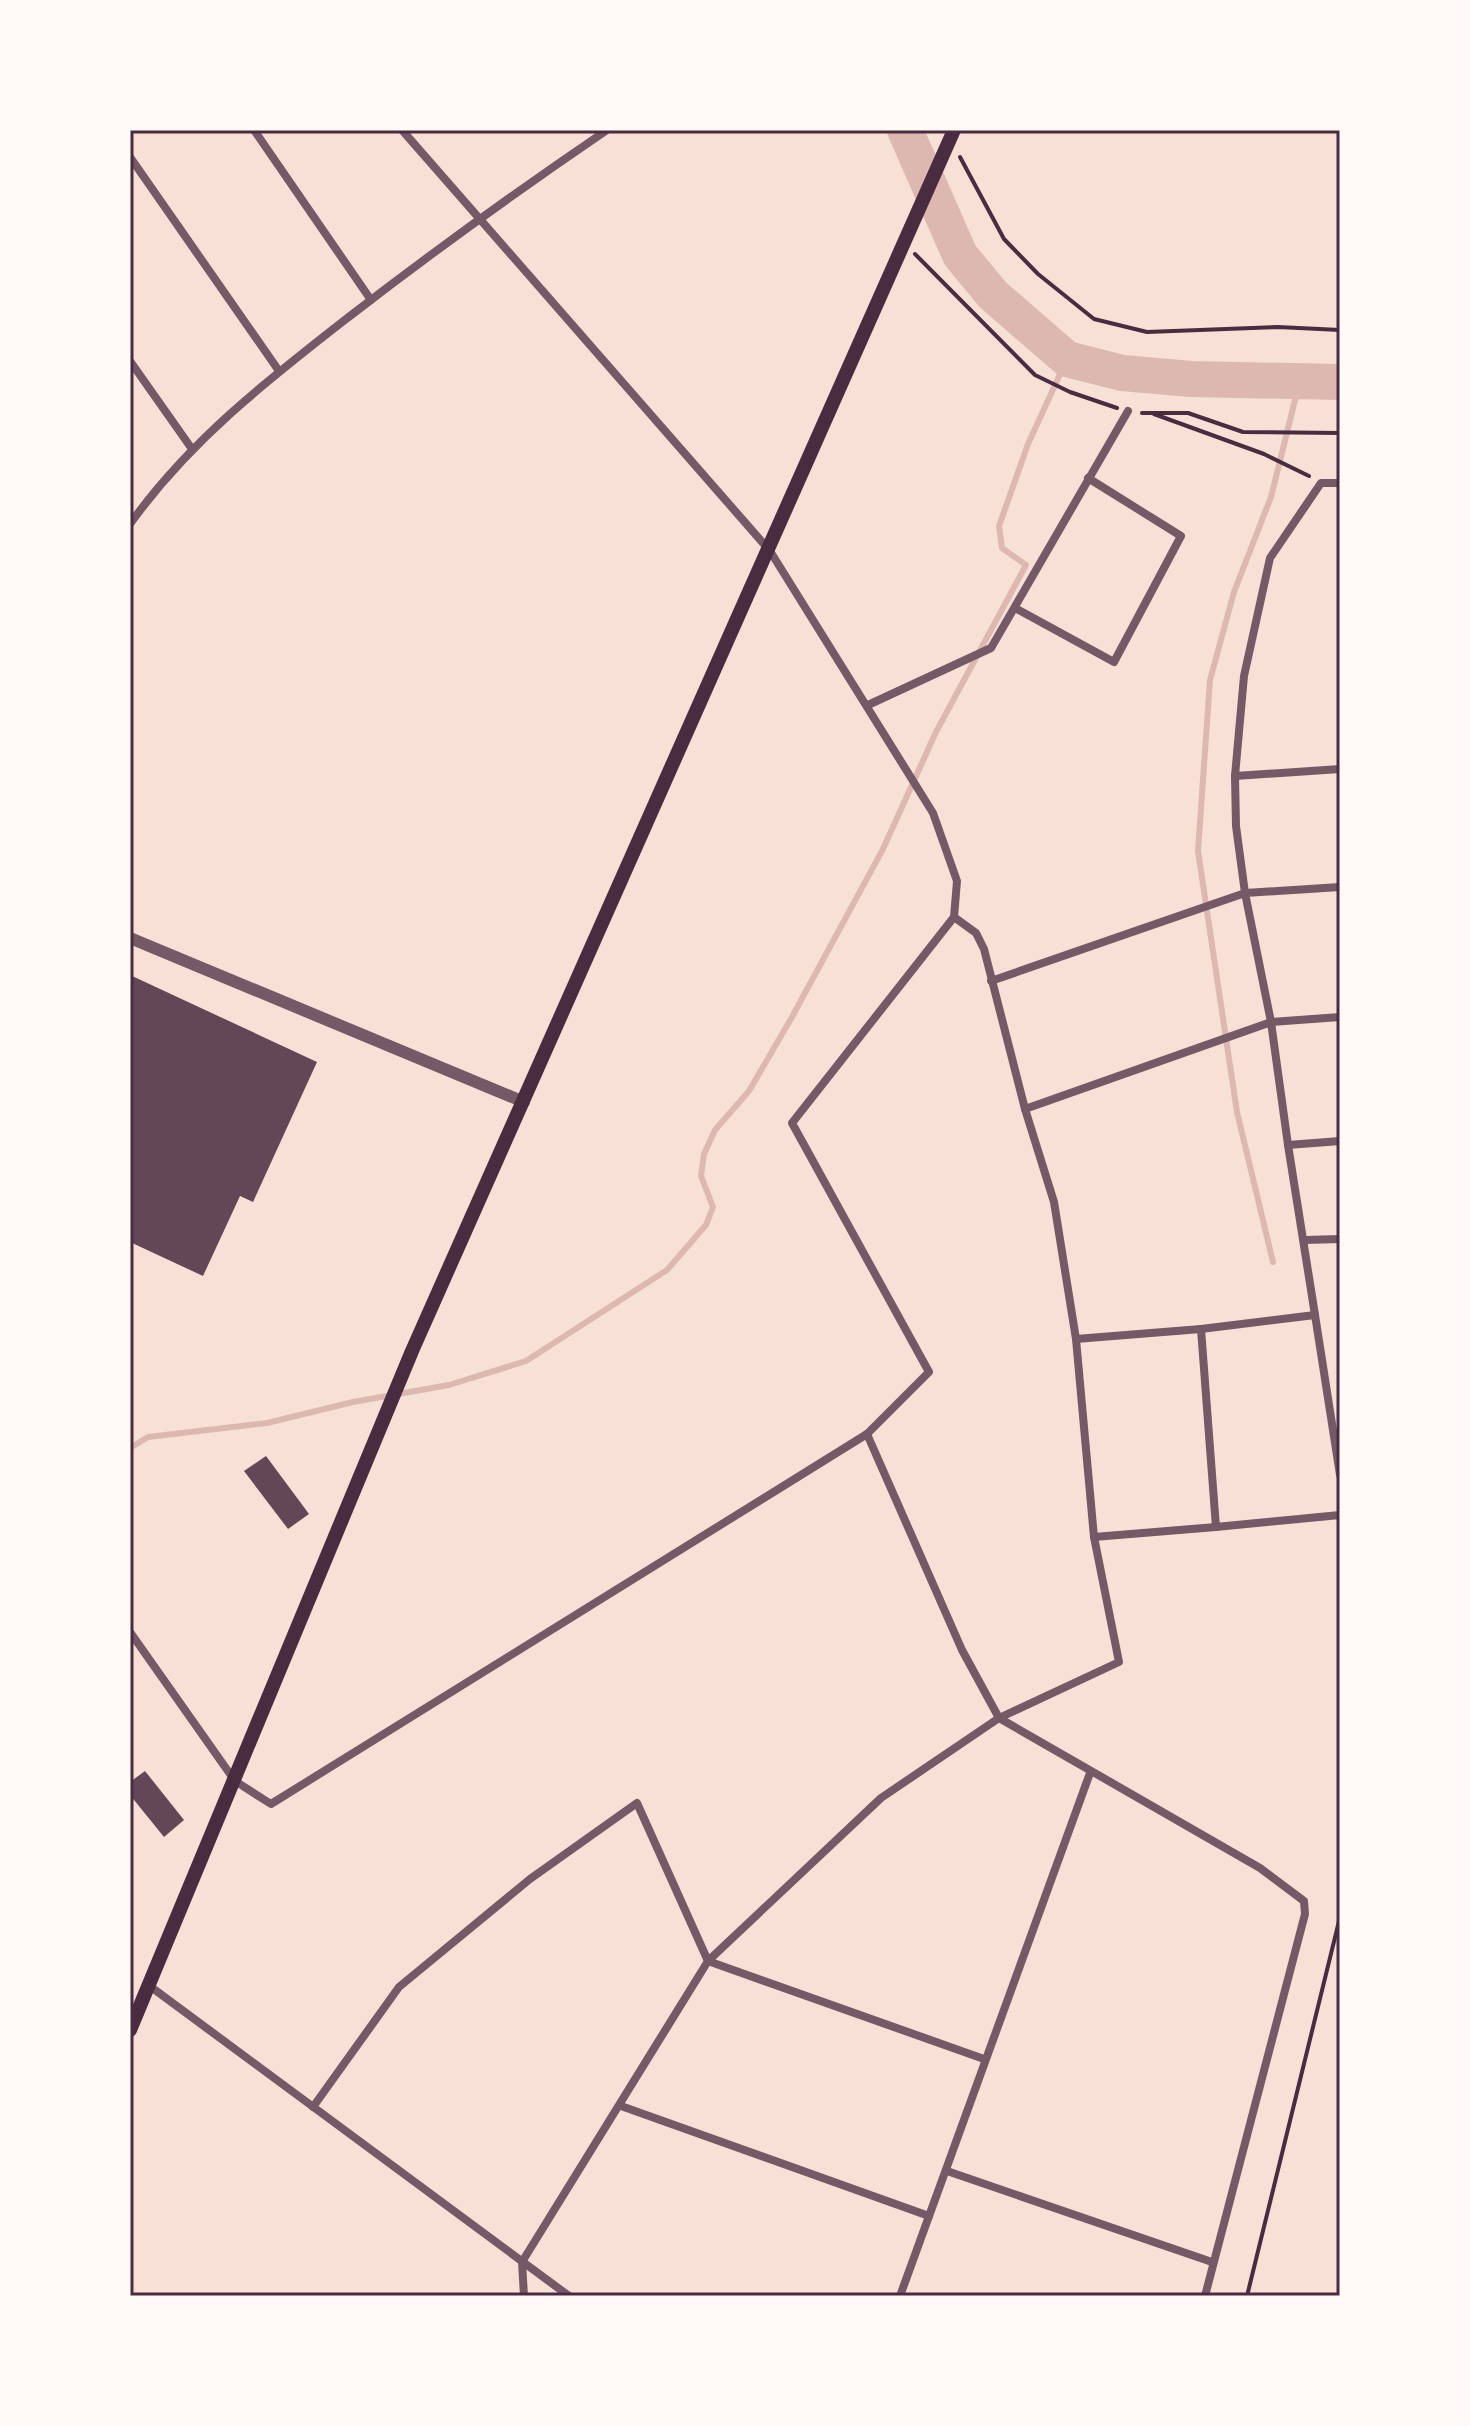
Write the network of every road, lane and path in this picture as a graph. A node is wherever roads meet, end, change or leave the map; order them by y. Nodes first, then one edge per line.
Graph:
1 (254, 130) edge
2 (402, 130) edge
3 (607, 130) edge
4 (952, 134) edge
5 (130, 157) edge
6 (478, 217) junction
7 (901, 249) junction
8 (371, 300) junction
9 (1340, 330) edge
10 (130, 361) edge
11 (279, 371) junction
12 (1128, 411) junction
13 (1152, 413) junction
14 (1340, 433) edge
15 (192, 449) junction
16 (1088, 478) junction
17 (1321, 483) junction
18 (1340, 483) edge
19 (130, 524) edge
20 (770, 551) junction
21 (1015, 608) junction
22 (868, 705) junction
23 (1340, 769) edge
24 (1235, 776) junction
25 (1340, 887) edge
26 (1245, 893) junction
27 (954, 917) junction
28 (130, 938) edge
29 (991, 981) junction
30 (1340, 1017) edge
31 (1271, 1022) junction
32 (524, 1102) junction
33 (1025, 1109) junction
34 (1340, 1141) edge
35 (1288, 1145) junction
36 (1340, 1239) edge
37 (1305, 1240) junction
38 (1315, 1315) junction
39 (1201, 1329) junction
40 (1076, 1339) junction
41 (867, 1434) junction
42 (1340, 1475) edge
43 (1340, 1515) edge
44 (1216, 1527) junction
45 (1094, 1537) junction
46 (130, 1632) edge
47 (999, 1718) junction
48 (1090, 1773) junction
49 (235, 1781) junction
50 (1340, 1917) edge
51 (708, 1961) junction
52 (151, 1987) junction
53 (130, 2030) edge
54 (984, 2059) junction
55 (621, 2106) junction
56 (313, 2107) junction
57 (947, 2171) junction
58 (929, 2216) junction
59 (522, 2262) junction
60 (1212, 2262) junction
61 (524, 2296) edge
62 (569, 2296) edge
63 (900, 2296) edge
64 (1205, 2296) edge
65 (1247, 2296) edge

1 - 8 street
2 - 6 street
3 - 6 street
4 - 7 main road
4 - 9 path
5 - 11 street
6 - 8 street
6 - 20 street
7 - 12 path
7 - 20 main road
8 - 11 street
10 - 15 street
11 - 15 street
12 - 13 path
12 - 16 street
13 - 14 path
13 - 17 path
15 - 19 street
16 - 21 street
16 - 21 street
17 - 18 street
17 - 24 street
20 - 22 street
20 - 32 main road
21 - 22 street
22 - 27 street
23 - 24 street
24 - 26 street
25 - 26 street
26 - 29 street
26 - 31 street
27 - 29 street
27 - 41 street
28 - 32 street
29 - 33 street
30 - 31 street
31 - 33 street
31 - 35 street
32 - 49 main road
33 - 40 street
34 - 35 street
35 - 37 street
36 - 37 street
37 - 38 street
38 - 39 street
38 - 42 street
39 - 40 street
39 - 44 street
40 - 45 street
41 - 47 street
41 - 49 street
43 - 44 street
44 - 45 street
45 - 47 street
46 - 49 street
47 - 48 street
47 - 51 street
48 - 54 street
48 - 60 street
49 - 52 main road
50 - 65 path
51 - 54 street
51 - 55 street
51 - 56 street
52 - 53 main road
52 - 56 street
54 - 57 street
55 - 58 street
55 - 59 street
56 - 59 street
57 - 58 street
57 - 60 street
58 - 63 street
59 - 61 street
59 - 62 street
60 - 64 street

